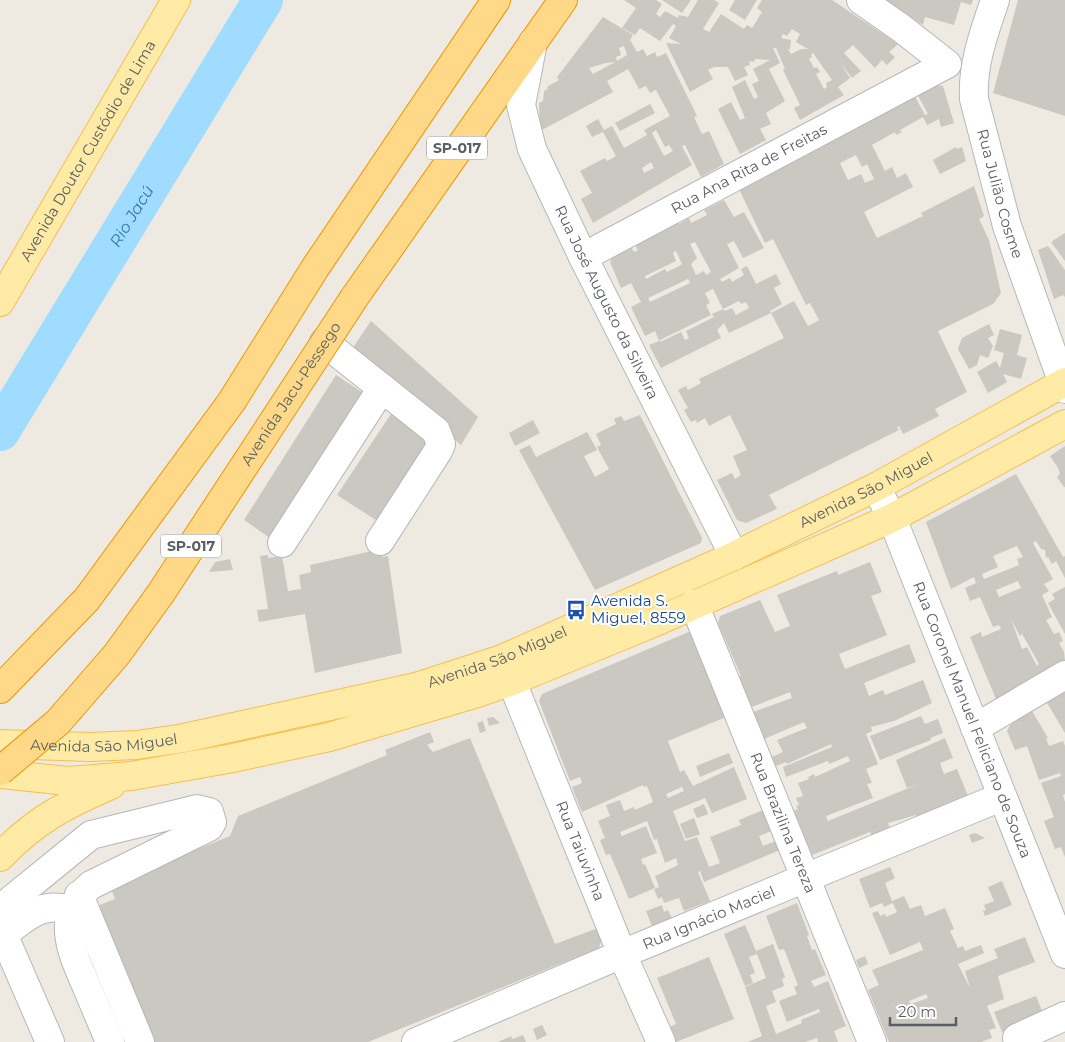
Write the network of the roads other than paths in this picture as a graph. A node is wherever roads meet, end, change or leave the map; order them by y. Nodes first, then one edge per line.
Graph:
1 (176, 0) edge
2 (496, 0) edge
3 (562, 0) edge
4 (861, 0) edge
5 (994, 0) edge
6 (534, 38) junction
7 (947, 64) junction
8 (973, 79) junction
9 (583, 257) junction
10 (0, 302) edge
11 (324, 342) junction
12 (1064, 385) edge
13 (382, 388) junction
14 (1065, 424) edge
15 (876, 487) junction
16 (892, 518) junction
17 (380, 541) dead end
18 (282, 543) dead end
19 (734, 556) junction
20 (694, 604) junction
21 (507, 670) junction
22 (1065, 675) edge
23 (0, 689) edge
24 (975, 728) junction
25 (0, 744) edge
26 (0, 773) edge
27 (132, 776) junction
28 (1001, 797) junction
29 (0, 857) edge
30 (804, 878) junction
31 (75, 902) junction
32 (1, 924) edge
33 (622, 954) junction
34 (1065, 954) edge
35 (1065, 1016) edge
36 (1017, 1038) dead end
37 (50, 1042) edge
38 (110, 1042) edge
39 (140, 1042) edge
40 (416, 1042) edge
41 (661, 1042) edge
42 (872, 1042) edge

1 - 10 main road, Avenida Doutor Custódio de Lima
2 - 23 highway, SP-017
3 - 6 highway, Avenida Jacu-Pêssego / SP-017
4 - 7 street
5 - 8 street, Rua Julião Cosme
6 - 9 street, Rua José Augusto da Silveira
6 - 11 highway, Avenida Jacu-Pêssego / SP-017, bridge
7 - 8 street
7 - 9 street, Rua Ana Rita de Freitas
8 - 12 street, Rua Julião Cosme
9 - 19 street, Rua José Augusto da Silveira
11 - 13 street
11 - 26 highway, Avenida Jacu-Pêssego / SP-017, bridge
12 - 15 main road, Avenida São Miguel
13 - 17 street
13 - 18 street
14 - 16 main road, Avenida São Miguel
15 - 16 street, Rua Coronel Manuel Feliciano de Souza
15 - 19 main road, Avenida São Miguel
16 - 20 main road, Avenida São Miguel
16 - 24 street, Rua Coronel Manuel Feliciano de Souza
19 - 21 main road, Avenida São Miguel
20 - 21 main road, Avenida São Miguel
20 - 30 street, Rua Brazilina Tereza
21 - 25 main road, Avenida São Miguel
21 - 27 main road, Avenida São Miguel
21 - 33 street, Rua Taiuvinha
22 - 24 street
24 - 28 street, Rua Coronel Manuel Feliciano de Souza
26 - 27 main road, Avenida São Miguel
27 - 29 main road
28 - 30 street, Rua Ignácio Maciel
28 - 34 street, Rua Coronel Manuel Feliciano de Souza
30 - 33 street, Rua Ignácio Maciel
30 - 42 street, Rua Brazilina Tereza
31 - 32 street
31 - 32 street
31 - 38 street
31 - 39 street
32 - 37 street
33 - 40 street, Rua Ignácio Maciel
33 - 41 street, Rua Taiuvinha
35 - 36 street

